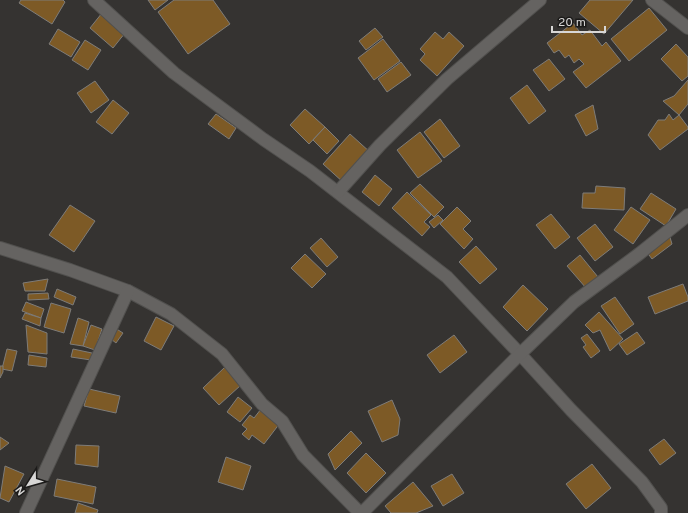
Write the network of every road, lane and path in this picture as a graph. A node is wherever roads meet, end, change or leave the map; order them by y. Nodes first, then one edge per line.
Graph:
1 (94, 0) edge
2 (540, 0) edge
3 (652, 0) edge
4 (688, 28) edge
5 (338, 192) junction
6 (688, 215) edge
7 (0, 248) edge
8 (128, 291) junction
9 (520, 354) junction
10 (26, 513) edge
11 (361, 513) edge
12 (661, 513) edge

1 - 5 street
2 - 5 street
3 - 4 street
5 - 9 street
6 - 9 street
7 - 8 street
8 - 10 street
8 - 11 street
9 - 11 street
9 - 12 street

